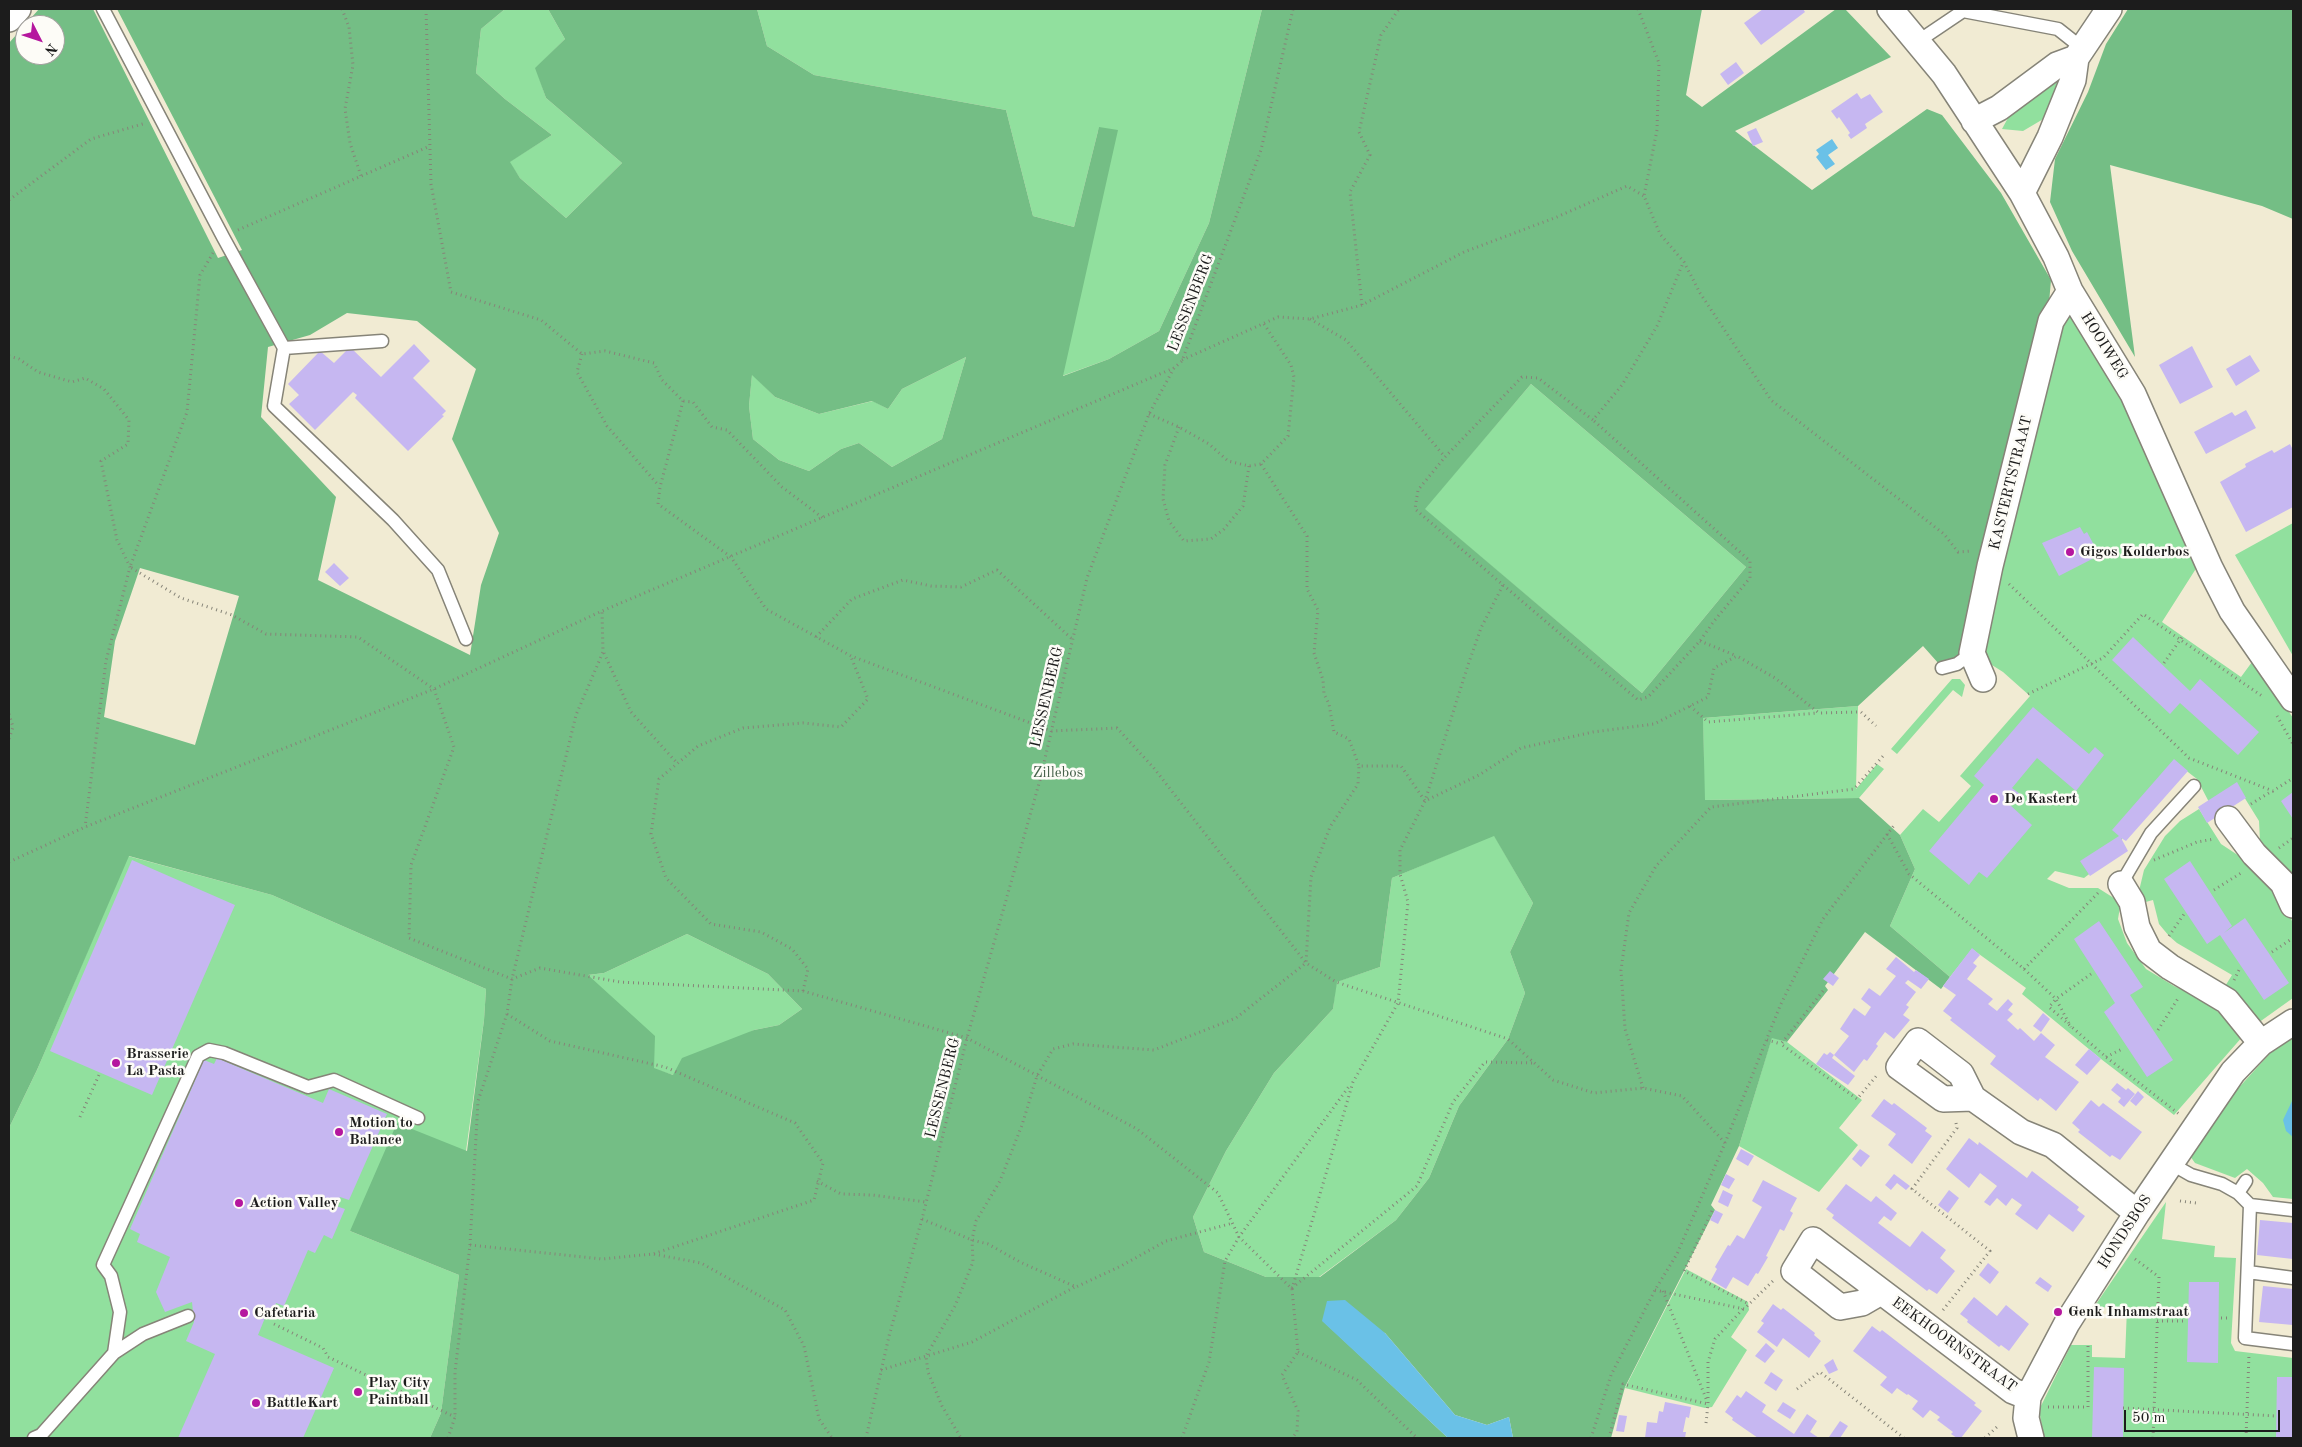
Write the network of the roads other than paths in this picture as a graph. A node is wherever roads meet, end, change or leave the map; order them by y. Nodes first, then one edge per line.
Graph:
1 (18, 9) edge
2 (103, 9) edge
3 (1890, 9) edge
4 (2109, 9) edge
5 (1962, 10) edge
6 (9, 18) edge
7 (1917, 42) junction
8 (2079, 53) junction
9 (1974, 121) junction
10 (2022, 194) junction
11 (2070, 291) junction
12 (382, 341) dead end
13 (284, 348) junction
14 (466, 639) dead end
15 (1972, 653) junction
16 (1942, 668) dead end
17 (1983, 679) dead end
18 (2283, 703) edge
19 (2194, 786) dead end
20 (2223, 829) road end
21 (2110, 888) joint
22 (2293, 905) edge
23 (2293, 1022) edge
24 (2261, 1043) junction
25 (1973, 1098) dead end
26 (418, 1118) dead end
27 (2170, 1163) junction
28 (2246, 1181) dead end
29 (2238, 1193) junction
30 (2250, 1205) junction
31 (2293, 1210) edge
32 (2137, 1213) junction
33 (2248, 1272) junction
34 (2293, 1278) edge
35 (1881, 1292) dead end
36 (188, 1316) dead end
37 (2293, 1344) edge
38 (114, 1353) junction
39 (2038, 1402) junction
40 (34, 1438) edge
41 (2031, 1438) edge

1 - 6 street
2 - 13 lane
3 - 7 street, HOOIWEG
4 - 8 street
5 - 7 lane
5 - 8 lane
7 - 9 street, HOOIWEG
8 - 9 street
8 - 10 street
9 - 10 street, HOOIWEG
10 - 11 street, HOOIWEG
11 - 15 street, KASTERTSTRAAT
11 - 18 street, HOOIWEG
12 - 13 lane
13 - 14 lane
15 - 16 lane
15 - 17 street
19 - 21 lane
20 - 22 street
21 - 24 street
23 - 24 street, HONDSBOS
24 - 27 street, HONDSBOS
25 - 32 street
26 - 38 lane
27 - 29 lane
27 - 32 street, HONDSBOS
28 - 29 lane
29 - 30 lane
30 - 31 lane
30 - 33 lane
32 - 39 street, HONDSBOS
33 - 34 lane
33 - 37 lane
35 - 39 street, EEKHOORNSTRAAT
36 - 38 lane
38 - 40 lane
39 - 41 street, HONDSBOS

